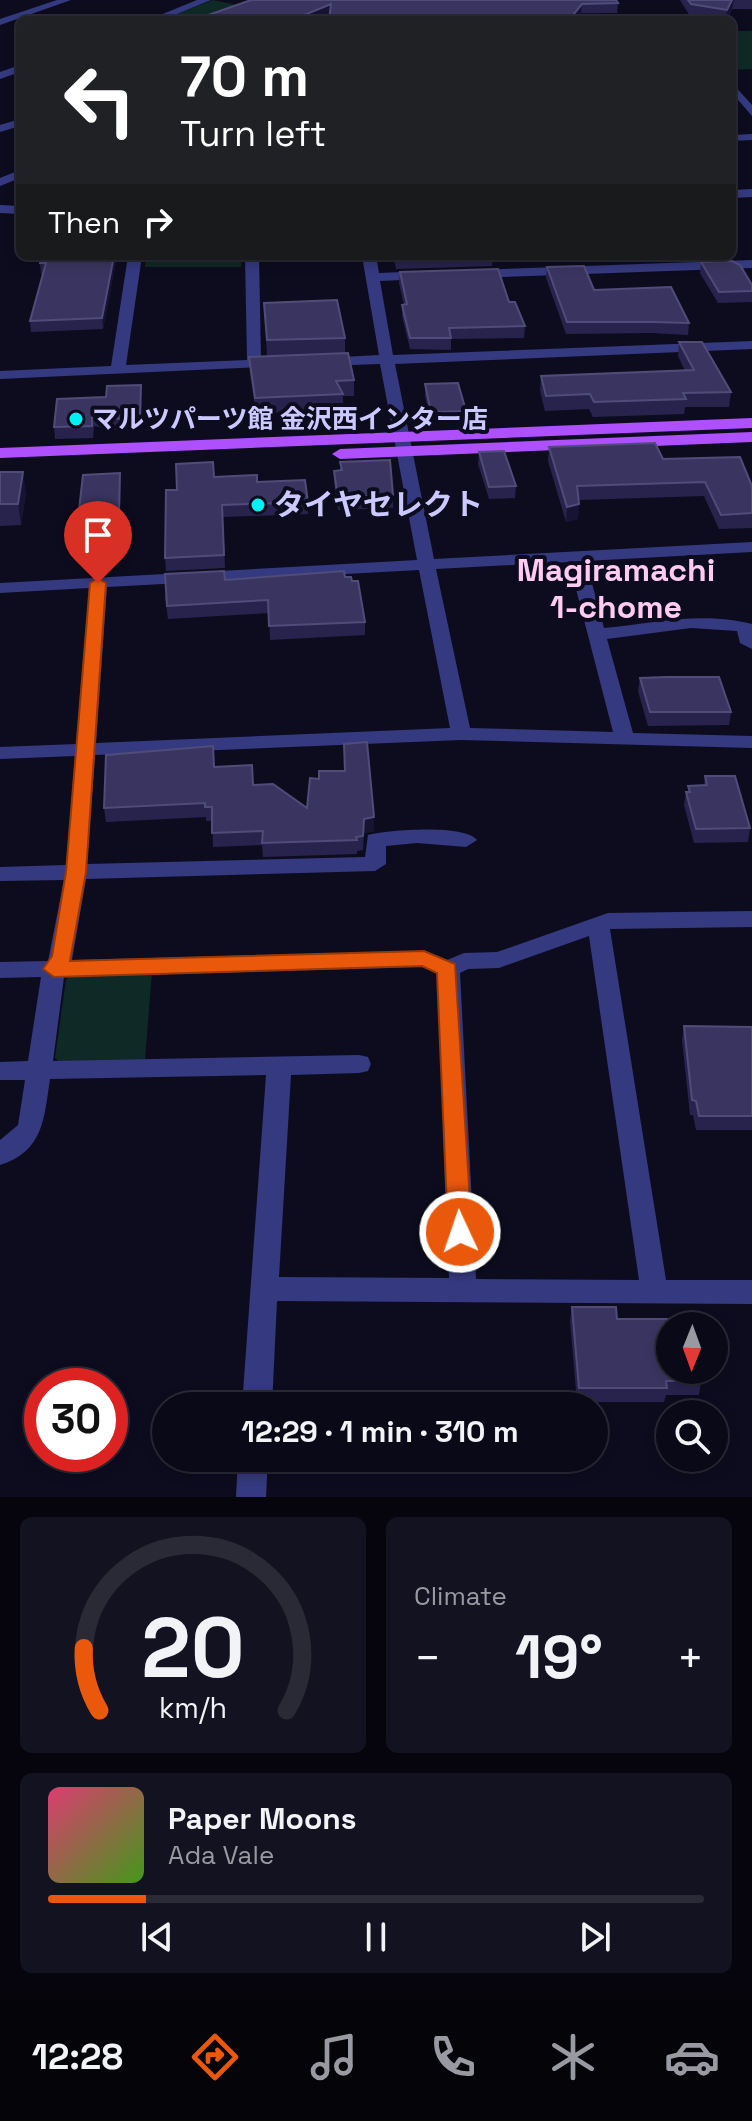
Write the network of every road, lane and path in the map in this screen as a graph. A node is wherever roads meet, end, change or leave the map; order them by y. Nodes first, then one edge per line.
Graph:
1 (66, 0) edge
2 (206, 0) edge
3 (0, 14) edge
4 (18, 16) edge
5 (164, 16) edge
6 (16, 17) edge
7 (12, 18) junction
8 (0, 22) edge
9 (736, 91) edge
10 (752, 113) edge
11 (134, 260) edge
12 (252, 260) edge
13 (370, 260) edge
14 (752, 264) edge
15 (453, 274) edge
16 (437, 275) edge
17 (374, 277) junction
18 (752, 345) edge
19 (388, 359) junction
20 (254, 364) junction
21 (118, 370) junction
22 (0, 376) edge
23 (752, 423) edge
24 (752, 437) edge
25 (402, 445) junction
26 (0, 453) edge
27 (0, 467) edge
28 (752, 547) edge
29 (576, 557) junction
30 (426, 566) junction
31 (98, 583) junction
32 (0, 588) edge
33 (597, 634) junction
34 (752, 643) edge
35 (461, 734) junction
36 (625, 739) junction
37 (752, 742) edge
38 (87, 749) junction
39 (0, 753) edge
40 (466, 840) dead end
41 (76, 872) junction
42 (0, 874) edge
43 (752, 919) edge
44 (598, 924) junction
45 (54, 969) junction
46 (448, 969) junction
47 (0, 970) edge
48 (359, 1064) dead end
49 (279, 1065) junction
50 (42, 1070) junction
51 (0, 1071) edge
52 (0, 1155) edge
53 (264, 1289) junction
54 (463, 1290) junction
55 (654, 1291) junction
56 (752, 1292) edge
57 (258, 1392) edge
58 (252, 1472) edge
59 (251, 1497) edge

1 - 4 street
2 - 5 street
3 - 7 street
6 - 7 street
7 - 8 street
9 - 10 street
11 - 21 street
12 - 20 street
13 - 17 street
14 - 15 street
16 - 17 street
17 - 19 street
18 - 19 street
19 - 20 street
19 - 25 street
20 - 21 street
21 - 22 street
23 - 25 main road
24 - 25 main road
25 - 26 main road
25 - 27 main road
25 - 30 street
28 - 29 street
29 - 30 street
29 - 33 street
30 - 31 street
30 - 35 street
31 - 32 street
31 - 38 street
33 - 34 street
33 - 36 street
35 - 36 street
35 - 38 street
36 - 37 street
38 - 39 street
38 - 41 street
40 - 41 street
41 - 42 street
41 - 45 street
43 - 44 street
44 - 46 street
44 - 55 street
45 - 46 street
45 - 47 street
45 - 50 street
46 - 54 street
48 - 49 street
49 - 50 street
49 - 53 street
50 - 51 street
50 - 52 street
53 - 54 street
53 - 57 street
54 - 55 street
55 - 56 street
58 - 59 street

